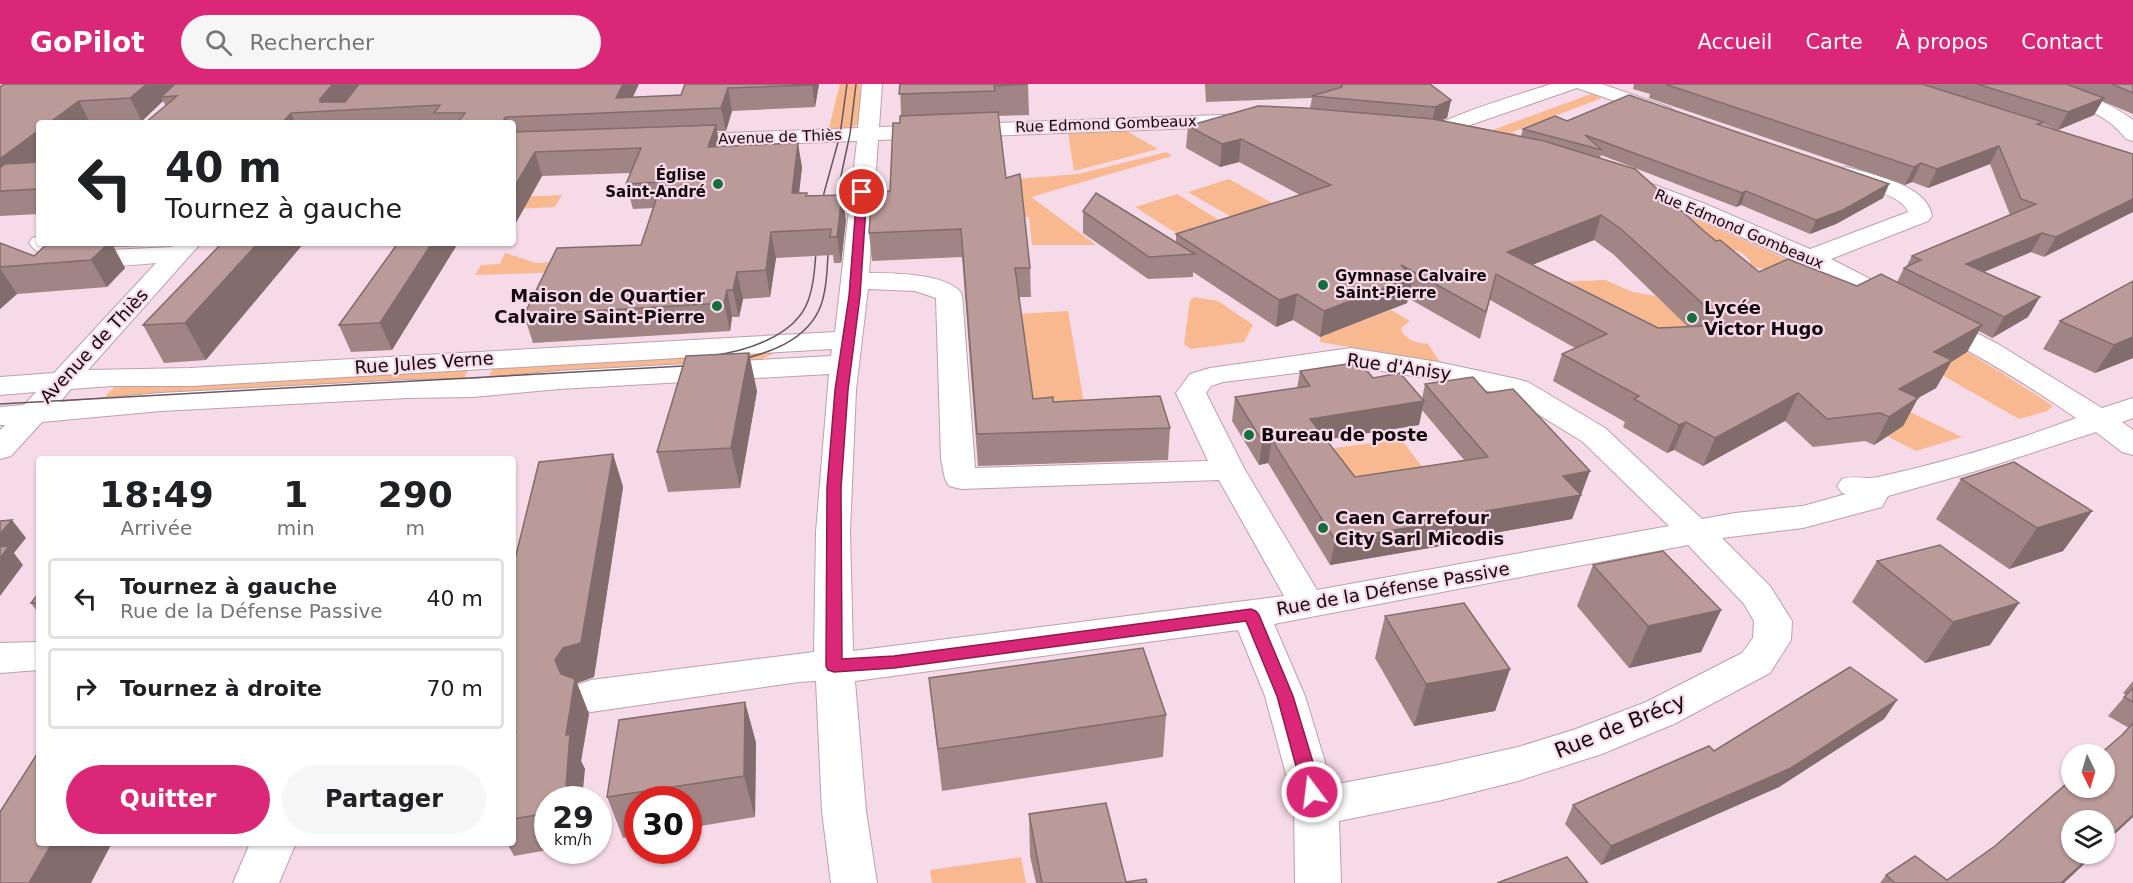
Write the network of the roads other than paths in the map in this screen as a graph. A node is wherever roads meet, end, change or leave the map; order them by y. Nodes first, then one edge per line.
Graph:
1 (872, 84) edge
2 (1570, 84) edge
3 (1583, 84) edge
4 (2027, 84) edge
5 (1438, 112) edge
6 (1688, 119) edge
7 (1274, 120) edge
8 (1466, 131) junction
9 (1425, 133) edge
10 (866, 134) junction
11 (2128, 140) edge
12 (659, 142) edge
13 (1830, 169) edge
14 (1604, 175) edge
15 (47, 246) edge
16 (184, 249) edge
17 (1810, 258) junction
18 (855, 282) junction
19 (847, 352) junction
20 (62, 381) junction
21 (0, 386) edge
22 (2133, 406) edge
23 (32, 413) junction
24 (0, 416) edge
25 (2099, 420) junction
26 (2133, 445) edge
27 (0, 449) edge
28 (1229, 471) junction
29 (1695, 532) junction
30 (1307, 604) junction
31 (1251, 615) junction
32 (36, 656) edge
33 (0, 658) edge
34 (834, 666) junction
35 (591, 696) dead end
36 (1316, 804) junction
37 (272, 846) edge
38 (256, 883) edge
39 (854, 883) edge
40 (1318, 883) edge

1 - 10 street
2 - 8 street
3 - 6 street
4 - 11 street
5 - 8 street
7 - 10 street, Rue Edmond Gombeaux
8 - 9 street
10 - 12 street, Avenue de Thiès
10 - 18 street
13 - 17 street
14 - 17 street, Rue Edmond Gombeaux
15 - 16 street
16 - 20 street, Avenue de Thiès
17 - 25 street, Rue Edmond Gombeaux
18 - 19 street
18 - 28 street
19 - 20 street, Rue Jules Verne
19 - 23 street, Rue Jules Verne
19 - 34 street
20 - 21 street, Rue Jules Verne
20 - 23 street, Avenue de Thiès
22 - 25 street, Rue de la Défense Passive
23 - 24 street, Rue Jules Verne
23 - 27 street, Avenue de Thiès
25 - 26 street, Rue Edmond Gombeaux
25 - 29 street, Rue de la Défense Passive
28 - 29 street, Rue d'Anisy
28 - 30 street, Rue d'Anisy
29 - 30 street, Rue de la Défense Passive
29 - 36 street, Rue de Brécy
30 - 31 street, Rue de la Défense Passive
31 - 34 street, Rue de la Défense Passive
31 - 36 street
32 - 33 street
34 - 35 street, Rue de la Défense Passive
34 - 39 street
36 - 40 street
37 - 38 street

